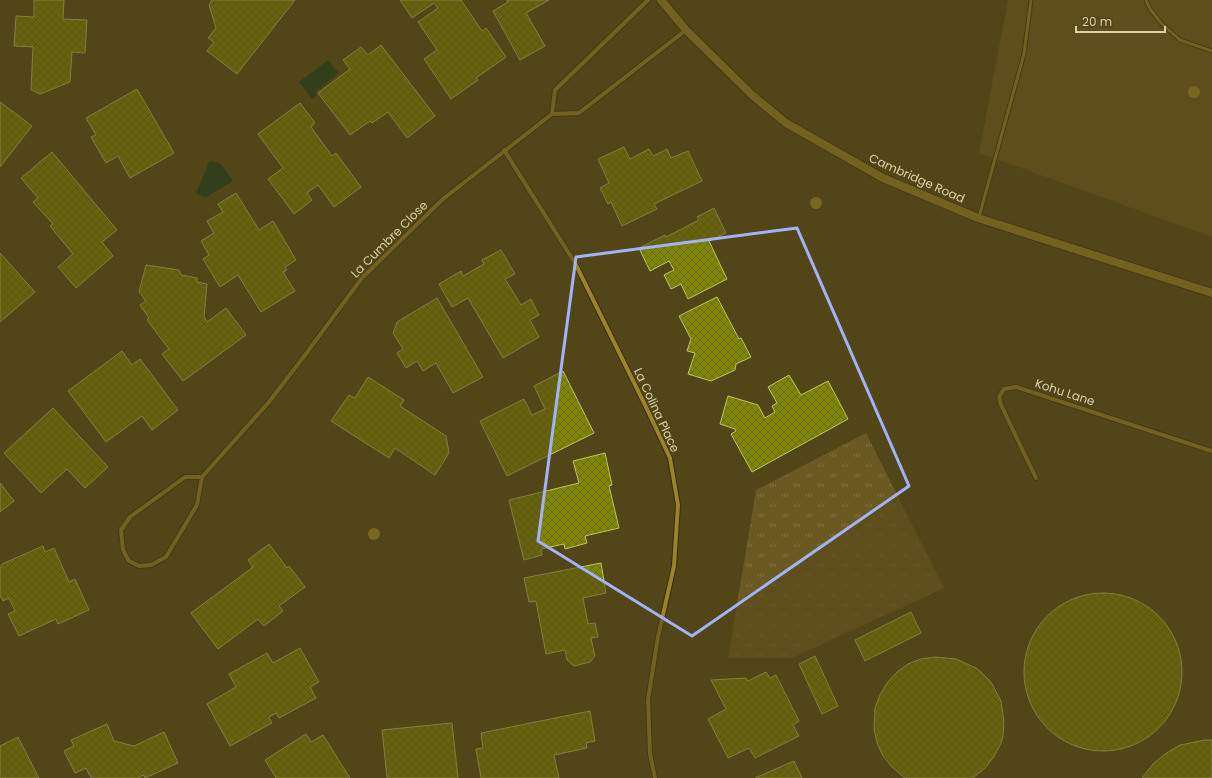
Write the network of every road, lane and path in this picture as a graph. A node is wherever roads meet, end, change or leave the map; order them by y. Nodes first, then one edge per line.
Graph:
1 (648, 0) edge
2 (661, 0) edge
3 (1031, 0) edge
4 (1146, 0) edge
5 (686, 30) junction
6 (1212, 51) edge
7 (552, 114) junction
8 (504, 150) junction
9 (978, 218) junction
10 (1212, 293) edge
11 (1212, 451) edge
12 (202, 477) junction
13 (1036, 478) dead end
14 (655, 778) edge

1 - 7 street
2 - 5 main road, Cambridge Road
3 - 9 lane
4 - 6 lane
5 - 7 street
5 - 9 main road, Cambridge Road
7 - 8 street, La Cumbre Close
8 - 12 street, La Cumbre Close
8 - 14 street, La Colina Place
9 - 10 main road, Cambridge Road
11 - 13 street, Kohu Lane
12 - 12 street

